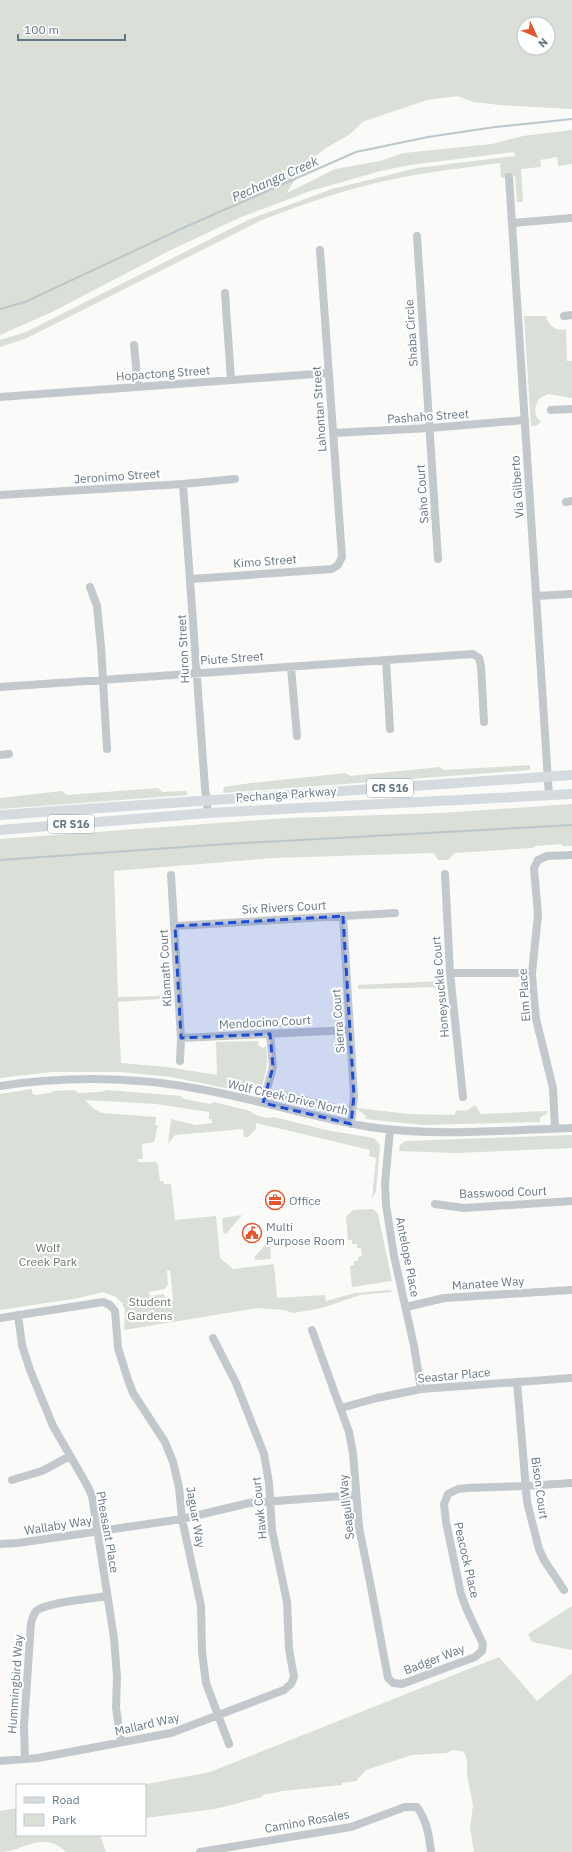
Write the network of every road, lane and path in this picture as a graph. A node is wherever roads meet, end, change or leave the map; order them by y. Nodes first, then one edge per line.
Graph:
1 (509, 177) dead end
2 (572, 218) edge
3 (512, 223) junction
4 (417, 236) dead end
5 (320, 250) dead end
6 (225, 293) dead end
7 (134, 345) dead end
8 (328, 373) junction
9 (231, 380) junction
10 (138, 387) junction
11 (0, 398) edge
12 (572, 408) edge
13 (551, 410) dead end
14 (525, 420) junction
15 (430, 428) junction
16 (333, 434) junction
17 (235, 478) dead end
18 (183, 484) junction
19 (0, 495) edge
20 (438, 559) dead end
21 (338, 565) joint
22 (191, 579) junction
23 (90, 587) dead end
24 (572, 594) edge
25 (537, 596) junction
26 (386, 660) junction
27 (291, 667) junction
28 (197, 672) junction
29 (103, 680) junction
30 (0, 687) edge
31 (484, 722) dead end
32 (390, 729) dead end
33 (297, 736) dead end
34 (107, 749) dead end
35 (9, 754) dead end
36 (0, 755) edge
37 (572, 775) edge
38 (549, 777) junction
39 (572, 794) edge
40 (549, 796) junction
41 (208, 801) junction
42 (208, 813) junction
43 (0, 815) edge
44 (0, 830) edge
45 (572, 855) edge
46 (444, 874) dead end
47 (171, 875) dead end
48 (395, 913) dead end
49 (343, 916) junction
50 (175, 926) junction
51 (450, 973) junction
52 (532, 973) junction
53 (350, 1030) junction
54 (270, 1034) junction
55 (181, 1038) junction
56 (180, 1061) dead end
57 (0, 1086) edge
58 (463, 1097) dead end
59 (263, 1103) junction
60 (351, 1124) junction
61 (555, 1128) junction
62 (572, 1128) edge
63 (390, 1130) junction
64 (572, 1201) edge
65 (436, 1204) dead end
66 (572, 1290) edge
67 (406, 1307) junction
68 (18, 1315) junction
69 (0, 1318) edge
70 (312, 1330) dead end
71 (213, 1338) dead end
72 (572, 1378) edge
73 (517, 1382) junction
74 (421, 1389) junction
75 (341, 1408) junction
76 (70, 1456) junction
77 (12, 1480) dead end
78 (572, 1483) edge
79 (525, 1486) junction
80 (356, 1495) junction
81 (269, 1501) junction
82 (182, 1519) junction
83 (98, 1531) junction
84 (0, 1544) edge
85 (564, 1590) dead end
86 (107, 1596) junction
87 (482, 1651) joint
88 (393, 1683) joint
89 (291, 1684) joint
90 (217, 1715) junction
91 (121, 1742) junction
92 (229, 1744) dead end
93 (25, 1759) junction
94 (0, 1761) edge
95 (200, 1852) edge
96 (431, 1852) edge

1 - 3 street, Via Gilberto
2 - 3 street
3 - 14 street, Via Gilberto
4 - 15 street, Shaba Circle
5 - 8 street, Lahontan Street
6 - 9 street
7 - 10 street
8 - 9 street, Hopactong Street
8 - 16 street, Lahontan Street
9 - 10 street, Hopactong Street
10 - 11 street, Hopactong Street
12 - 13 street
14 - 15 street, Pashaho Street
14 - 25 street, Via Gilberto
15 - 16 street, Pashaho Street
15 - 20 street, Saho Court
16 - 21 street, Lahontan Street
17 - 18 street, Jeronimo Street
18 - 19 street, Jeronimo Street
18 - 22 street, Huron Street
21 - 22 street, Kimo Street
22 - 28 street, Huron Street
23 - 29 street
24 - 25 street
25 - 38 street, Via Gilberto
26 - 27 street, Piute Street
26 - 31 street, Piute Street
26 - 32 street
27 - 28 street, Piute Street
27 - 33 street
28 - 29 street, Piute Street
28 - 41 street, Huron Street
29 - 30 street, Piute Street
29 - 34 street
35 - 36 street
37 - 38 main road, Pechanga Parkway / CR S16
38 - 40 street, Via Gilberto
38 - 41 main road, Pechanga Parkway / CR S16
39 - 40 main road, Pechanga Parkway / CR S16
40 - 42 main road, Pechanga Parkway / CR S16
41 - 42 street, Huron Street
41 - 43 main road, Pechanga Parkway / CR S16
42 - 44 main road, Pechanga Parkway / CR S16
45 - 52 street, Elm Place
46 - 51 street, Honeysuckle Court
47 - 50 street, Klamath Court
48 - 49 street, Six Rivers Court
49 - 50 street, Six Rivers Court
49 - 53 street, Sierra Court
50 - 55 street, Klamath Court
51 - 52 street
51 - 58 street, Honeysuckle Court
52 - 61 street, Elm Place
53 - 54 street, Mendocino Court
53 - 60 street, Sierra Court
54 - 55 street, Mendocino Court
54 - 59 street
55 - 56 street, Klamath Court
57 - 59 street, Wolf Creek Drive North
59 - 60 street, Wolf Creek Drive North
60 - 63 street, Wolf Creek Drive North
61 - 62 street, Wolf Creek Drive North
61 - 63 street, Wolf Creek Drive North
63 - 67 street, Antelope Place
64 - 65 street, Basswood Court
66 - 67 street, Manatee Way
67 - 74 street, Antelope Place
68 - 69 street
68 - 76 street, Pheasant Place
68 - 82 street, Jaguar Way
70 - 75 street, Seagull Way
71 - 81 street, Hawk Court
72 - 73 street, Seastar Place
73 - 74 street, Seastar Place
73 - 79 street, Bison Court
74 - 75 street, Seastar Place
75 - 80 street, Seagull Way
76 - 77 street
76 - 83 street, Pheasant Place
78 - 79 street
79 - 85 street, Bison Court
79 - 87 street, Peacock Place
80 - 81 street, Wallaby Way
80 - 88 street, Seagull Way
81 - 82 street, Wallaby Way
81 - 89 street, Hawk Court
82 - 83 street, Wallaby Way
82 - 90 street, Jaguar Way
83 - 84 street, Wallaby Way
83 - 86 street, Pheasant Place
86 - 91 street, Pheasant Place
86 - 93 street, Hummingbird Way
87 - 88 street, Badger Way
89 - 90 street, Mallard Way
90 - 91 street, Mallard Way
90 - 92 street, Jaguar Way
91 - 93 street, Mallard Way
93 - 94 street, Mallard Way
95 - 96 street, Camino Rosales

